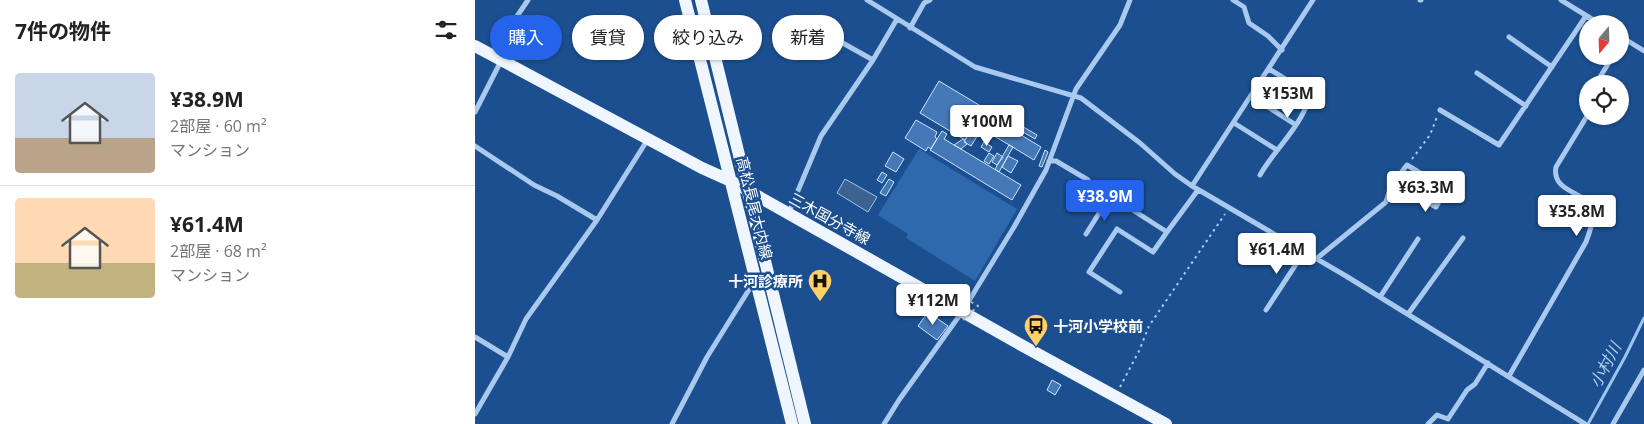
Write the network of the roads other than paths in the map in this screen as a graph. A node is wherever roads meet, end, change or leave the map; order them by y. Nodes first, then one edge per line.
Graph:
1 (528, 0) edge
2 (685, 0) edge
3 (701, 0) edge
4 (867, 0) edge
5 (930, 0) edge
6 (1130, 0) edge
7 (1233, 0) edge
8 (1313, 0) edge
9 (1561, 0) edge
10 (518, 15) edge
11 (1584, 15) edge
12 (897, 19) junction
13 (1579, 27) edge
14 (910, 28) junction
15 (1509, 37) dead end
16 (1629, 41) edge
17 (844, 44) edge
18 (475, 46) edge
19 (1282, 50) junction
20 (1644, 50) edge
21 (490, 54) edge
22 (499, 60) edge
23 (501, 60) edge
24 (873, 60) junction
25 (1552, 68) junction
26 (1269, 69) junction
27 (1477, 74) dead end
28 (1073, 96) junction
29 (1251, 96) junction
30 (1526, 106) junction
31 (1440, 110) road end
32 (475, 112) edge
33 (1234, 123) junction
34 (1295, 125) junction
35 (1582, 125) edge
36 (648, 138) junction
37 (475, 146) edge
38 (1277, 150) junction
39 (1049, 161) junction
40 (1260, 175) dead end
41 (731, 181) junction
42 (1394, 183) junction
43 (1191, 186) junction
44 (747, 190) junction
45 (1198, 190) junction
46 (1108, 199) junction
47 (1121, 206) dead end
48 (1128, 207) dead end
49 (788, 213) junction
50 (597, 220) junction
51 (1167, 232) junction
52 (1086, 234) dead end
53 (1463, 238) dead end
54 (1418, 239) dead end
55 (1303, 252) junction
56 (1316, 259) junction
57 (756, 282) junction
58 (1120, 292) dead end
59 (1381, 297) junction
60 (1266, 310) dead end
61 (1408, 314) junction
62 (963, 316) junction
63 (475, 337) edge
64 (508, 357) junction
65 (1488, 363) junction
66 (1644, 370) edge
67 (1509, 376) junction
68 (475, 414) edge
69 (672, 424) edge
70 (792, 424) edge
71 (805, 424) edge
72 (884, 424) edge
73 (1166, 424) edge
74 (1428, 424) edge
75 (1585, 424) edge
76 (1613, 424) edge

1 - 10 street
2 - 41 main road, 高松長尾大内線
3 - 44 main road, 高松長尾大内線
4 - 12 street
5 - 14 street
6 - 28 street
7 - 19 street
8 - 19 street
9 - 11 street
12 - 14 street
12 - 24 street
13 - 25 street
14 - 28 street
15 - 25 street
16 - 20 street
17 - 24 street
18 - 21 main road, 三木国分寺線
19 - 26 street
22 - 32 street
23 - 36 main road, 三木国分寺線
24 - 49 street
25 - 30 street
26 - 29 street
26 - 34 street
27 - 30 street
28 - 39 street
28 - 43 street
29 - 33 street
29 - 34 street
30 - 31 street
33 - 38 street
33 - 43 street
34 - 38 street
35 - 67 street
36 - 41 main road, 三木国分寺線
36 - 50 street
37 - 50 street
38 - 40 street
39 - 46 street
39 - 62 street
41 - 44 main road, 三木国分寺線
41 - 57 main road, 高松長尾大内線
42 - 42 street
42 - 56 street
43 - 45 street
44 - 49 main road, 三木国分寺線
44 - 71 main road, 高松長尾大内線
45 - 51 street
45 - 55 street
46 - 47 street
46 - 52 street
48 - 51 street
49 - 62 main road, 三木国分寺線
50 - 64 street
51 - 58 street
53 - 61 street
54 - 59 street
55 - 56 street
55 - 60 street
56 - 59 street
57 - 69 street
57 - 70 main road, 高松長尾大内線
59 - 61 street
61 - 65 street
62 - 72 street
62 - 73 main road, 三木国分寺線
63 - 64 street
64 - 68 street
65 - 67 street
65 - 74 street
66 - 76 street
67 - 75 street

